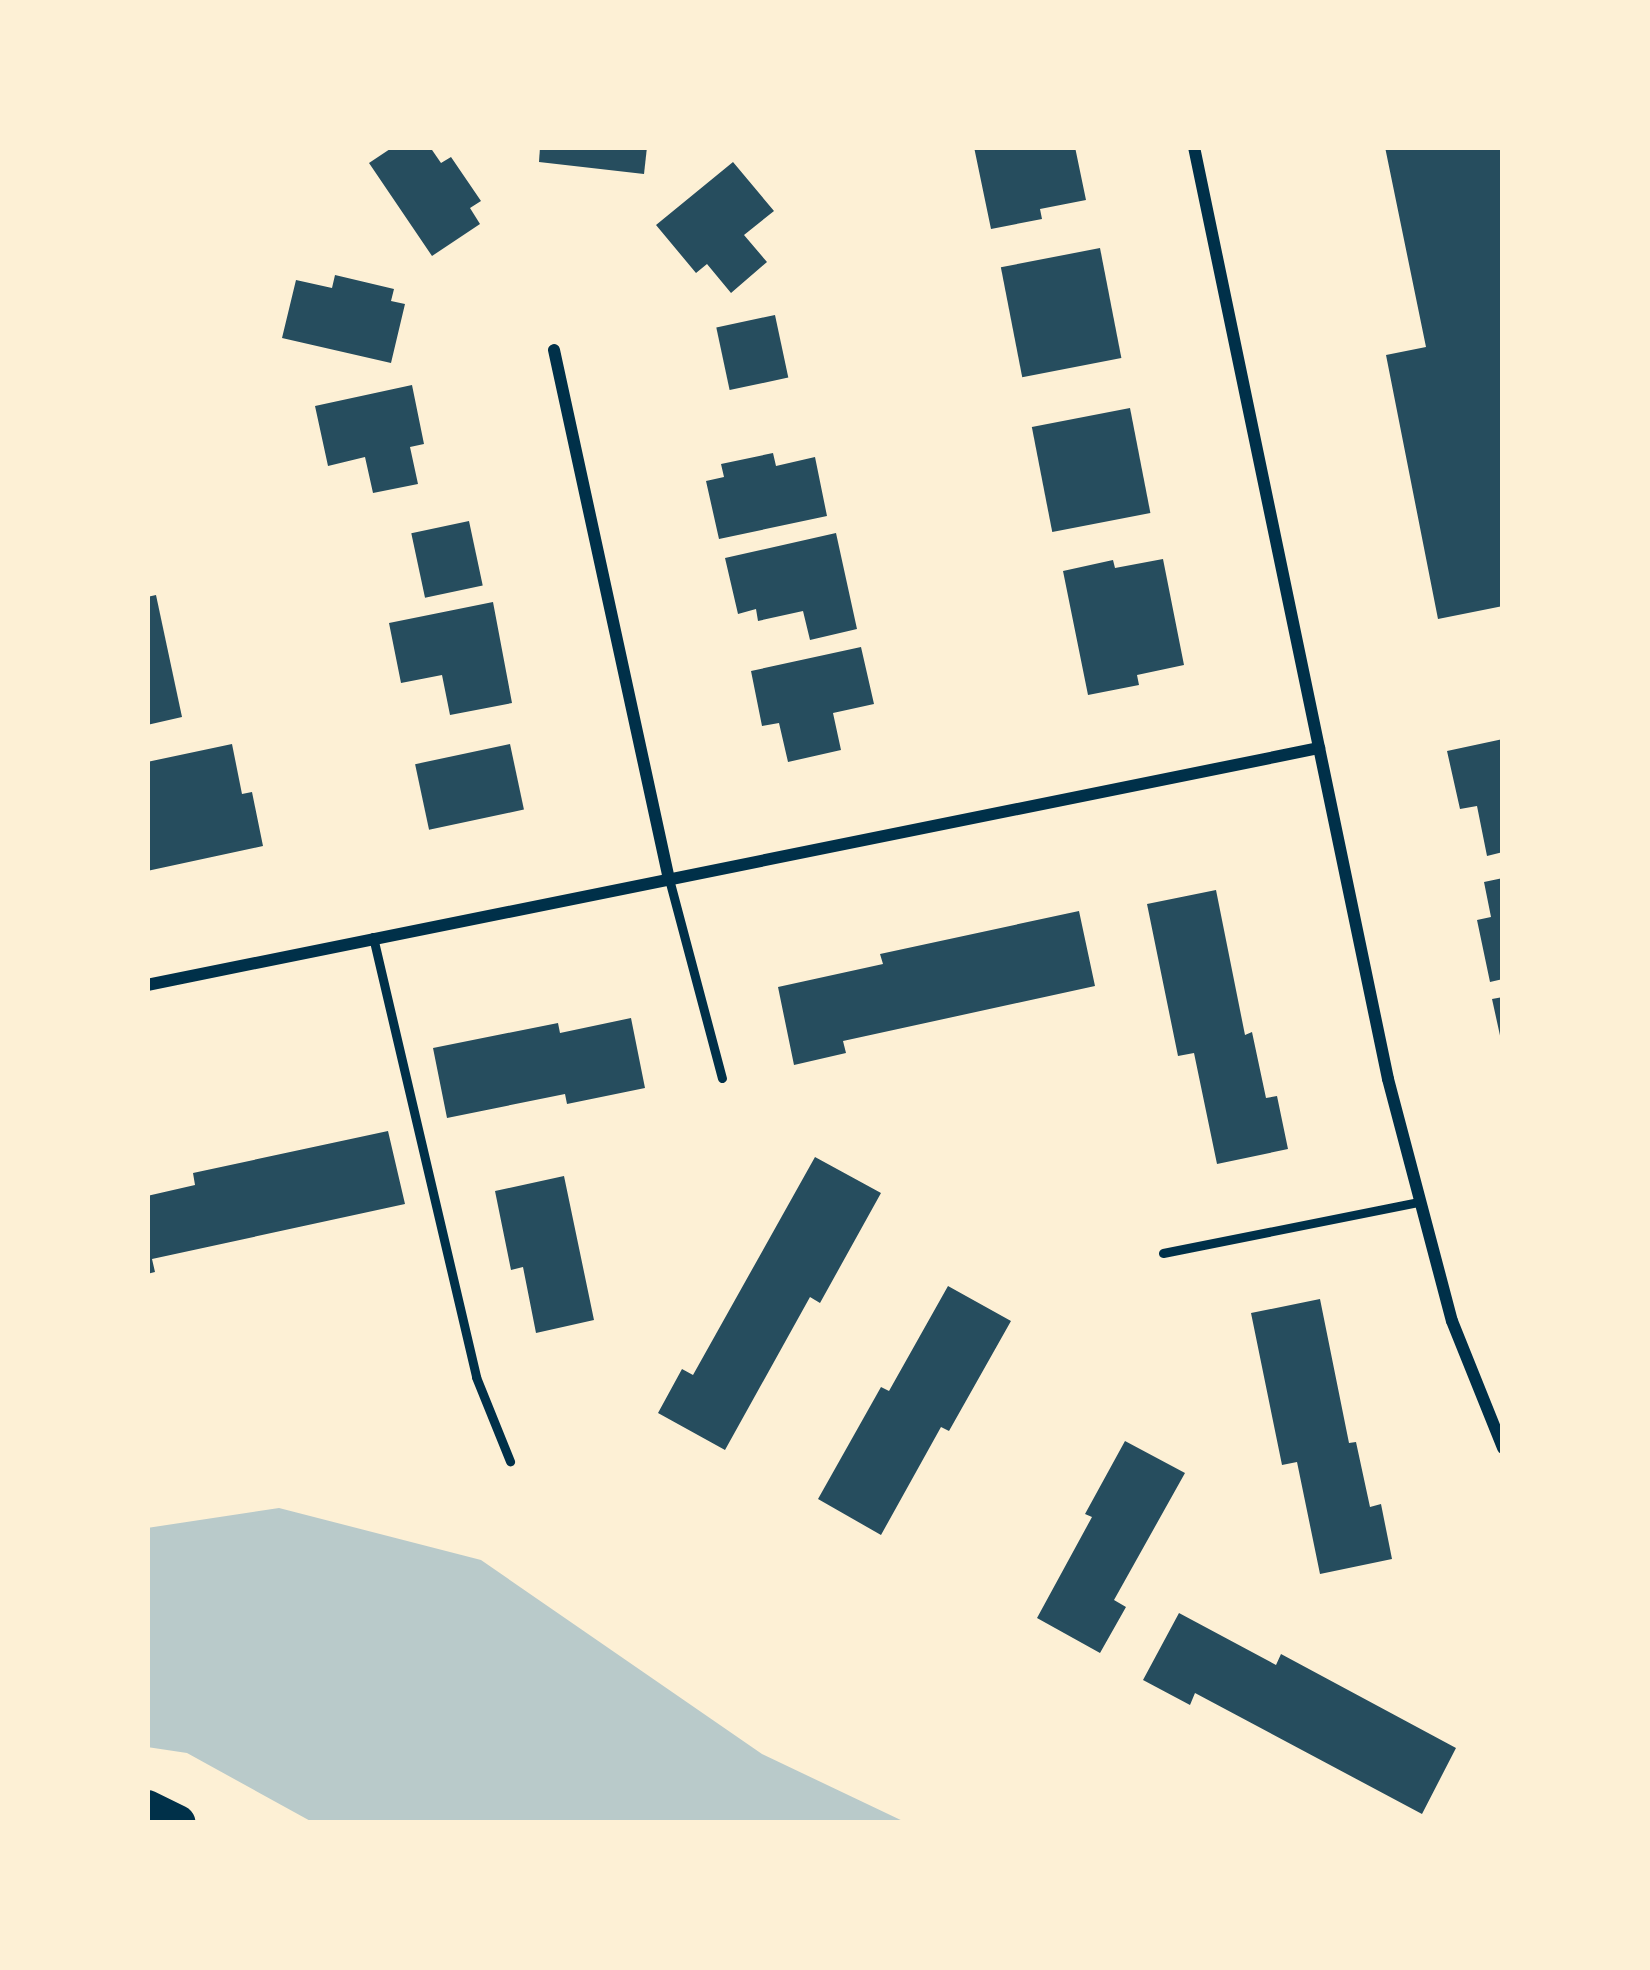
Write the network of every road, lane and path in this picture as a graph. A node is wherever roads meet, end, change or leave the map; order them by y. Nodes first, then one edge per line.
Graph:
1 (1194, 147) edge
2 (554, 350) dead end
3 (1319, 748) junction
4 (669, 879) junction
5 (373, 938) junction
6 (147, 986) edge
7 (722, 1078) dead end
8 (1419, 1202) junction
9 (1162, 1253) dead end
10 (1503, 1448) edge
11 (510, 1461) dead end
12 (147, 1808) edge
13 (178, 1823) edge

1 - 3 street
2 - 4 street
3 - 4 street
3 - 8 street
4 - 5 street
4 - 7 lane
5 - 6 street
5 - 11 lane
8 - 9 lane
8 - 10 street
12 - 13 highway

